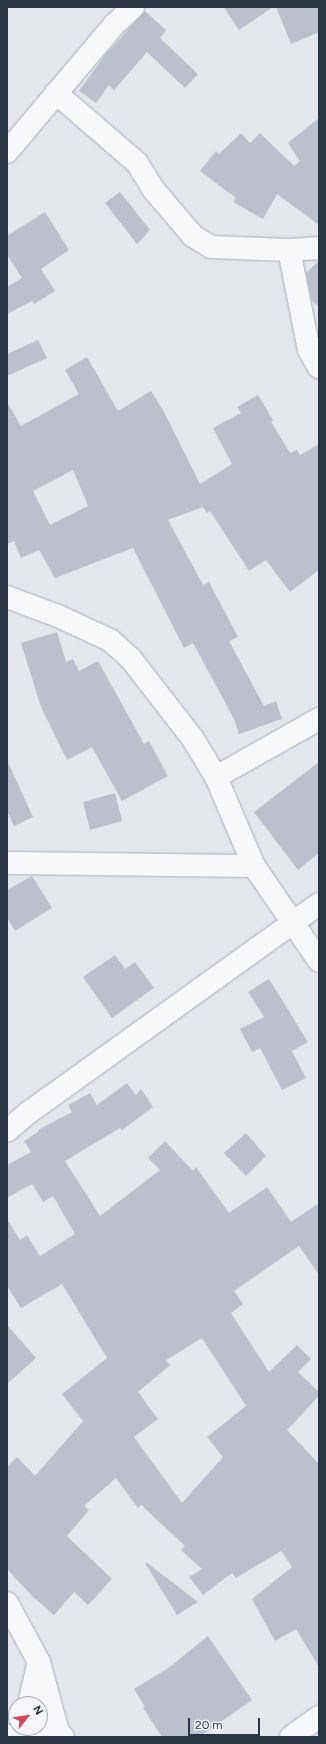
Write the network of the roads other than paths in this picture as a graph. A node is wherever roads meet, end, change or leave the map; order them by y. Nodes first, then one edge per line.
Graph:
1 (132, 7) edge
2 (56, 93) junction
3 (8, 150) edge
4 (319, 248) edge
5 (289, 250) junction
6 (319, 367) edge
7 (7, 597) edge
8 (319, 719) edge
9 (216, 777) junction
10 (7, 863) edge
11 (254, 866) junction
12 (319, 904) edge
13 (293, 925) junction
14 (319, 961) edge
15 (7, 1131) edge
16 (7, 1603) edge
17 (38, 1662) junction
18 (31, 1696) edge
19 (319, 1717) edge
20 (48, 1734) edge
21 (60, 1735) edge
22 (290, 1737) edge

1 - 2 street
2 - 3 street
2 - 5 street
4 - 5 street
5 - 6 street
7 - 9 street
8 - 9 street
9 - 11 street
10 - 11 street
11 - 13 street
12 - 13 street
13 - 14 street
13 - 15 street
16 - 17 street
17 - 18 street
17 - 21 street
19 - 22 street
20 - 21 street

